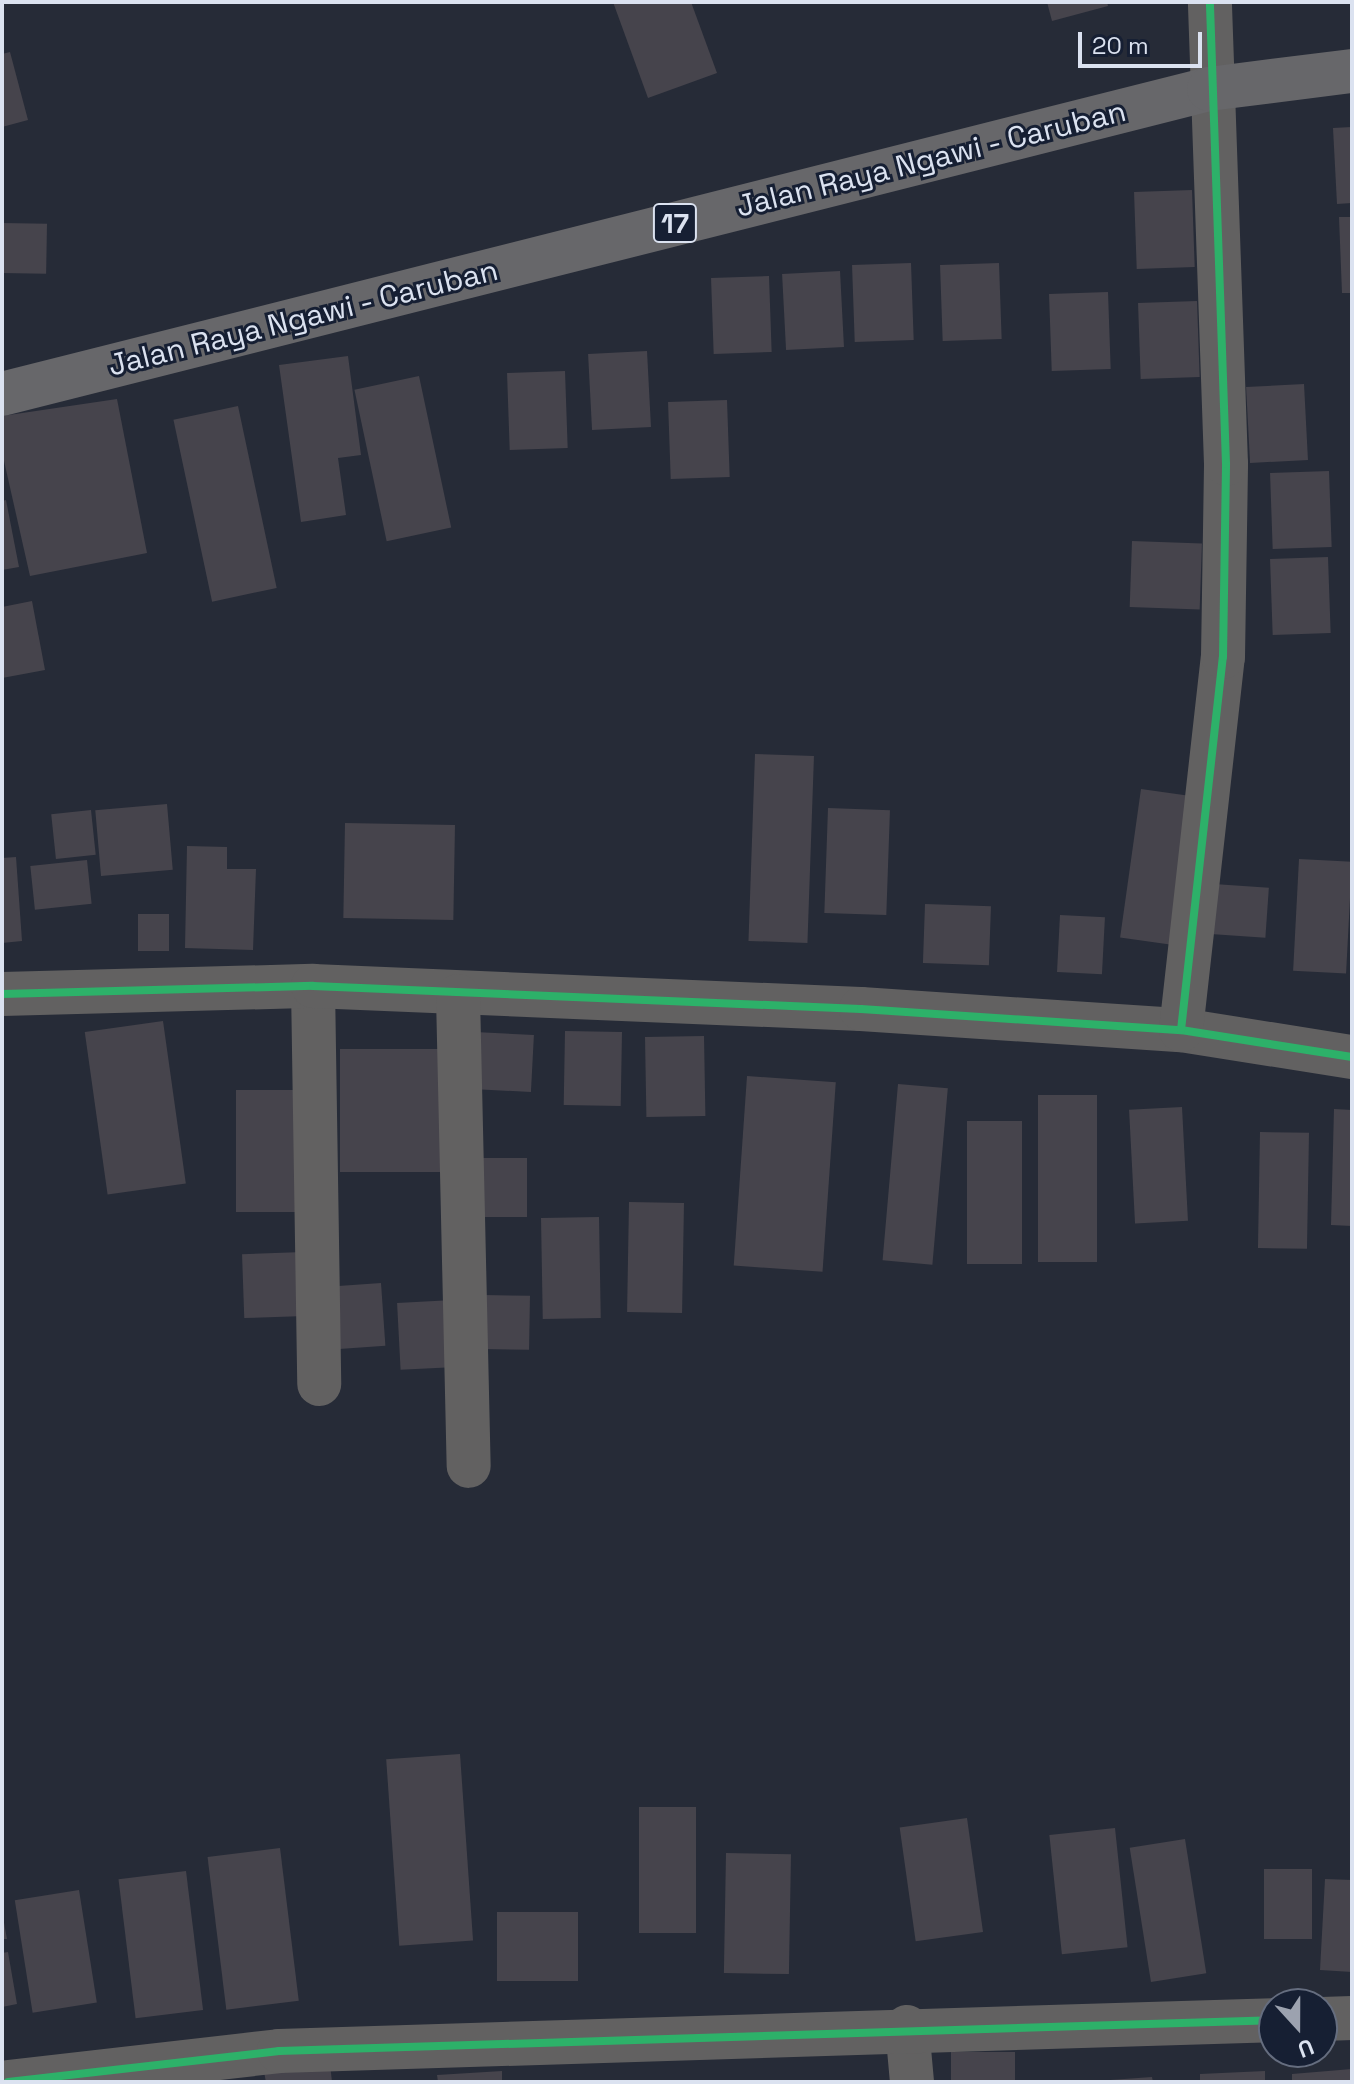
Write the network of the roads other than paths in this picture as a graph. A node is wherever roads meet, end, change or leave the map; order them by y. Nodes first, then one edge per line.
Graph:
1 (1210, 2) edge
2 (1352, 71) edge
3 (1209, 89) junction
4 (2, 394) edge
5 (313, 986) junction
6 (2, 994) edge
7 (458, 996) junction
8 (1181, 1030) junction
9 (1352, 1057) edge
10 (319, 1384) dead end
11 (469, 1466) dead end
12 (1258, 2020) edge
13 (907, 2027) junction
14 (8, 2082) edge
15 (912, 2082) edge

1 - 3 street
2 - 3 highway, Jalan Raya Ngawi - Caruban / 17
3 - 4 highway, Jalan Raya Ngawi - Caruban / 17
3 - 8 street
5 - 6 street
5 - 7 street
5 - 10 street
7 - 8 street
7 - 11 street
8 - 9 street
12 - 13 street
13 - 14 street
13 - 15 street

